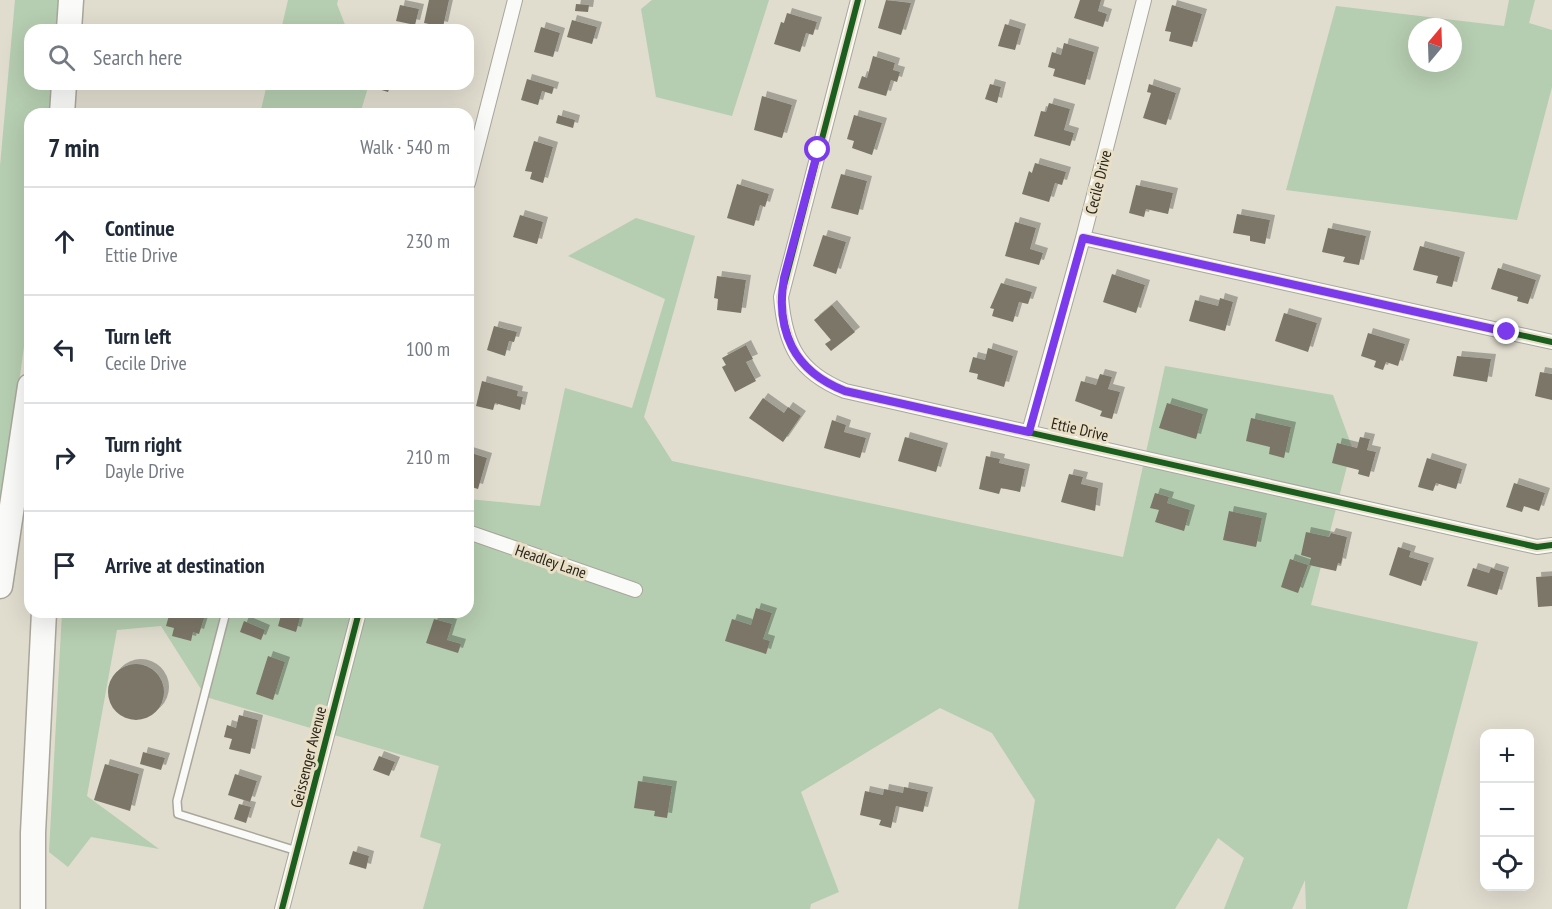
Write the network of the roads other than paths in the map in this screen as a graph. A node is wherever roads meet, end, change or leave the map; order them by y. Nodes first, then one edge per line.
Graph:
1 (72, 0) edge
2 (515, 0) edge
3 (858, 0) edge
4 (1144, 0) edge
5 (70, 24) edge
6 (64, 90) edge
7 (71, 90) edge
8 (62, 108) edge
9 (71, 108) edge
10 (474, 160) edge
11 (1083, 238) junction
12 (1552, 342) edge
13 (24, 426) edge
14 (1029, 432) junction
15 (474, 534) edge
16 (1552, 545) edge
17 (0, 586) edge
18 (635, 590) dead end
19 (44, 618) edge
20 (224, 618) edge
21 (357, 618) edge
22 (297, 851) junction
23 (33, 909) edge
24 (282, 909) edge

1 - 5 highway
2 - 10 street
3 - 14 street, Ettie Drive
4 - 11 street, Cecile Drive
6 - 8 highway
7 - 9 highway
11 - 12 street
11 - 14 street, Cecile Drive
13 - 17 highway
14 - 16 street, Ettie Drive
15 - 18 street, Headley Lane
19 - 23 highway
20 - 22 lane
21 - 22 street, Geissenger Avenue
22 - 24 street, Geissenger Avenue

